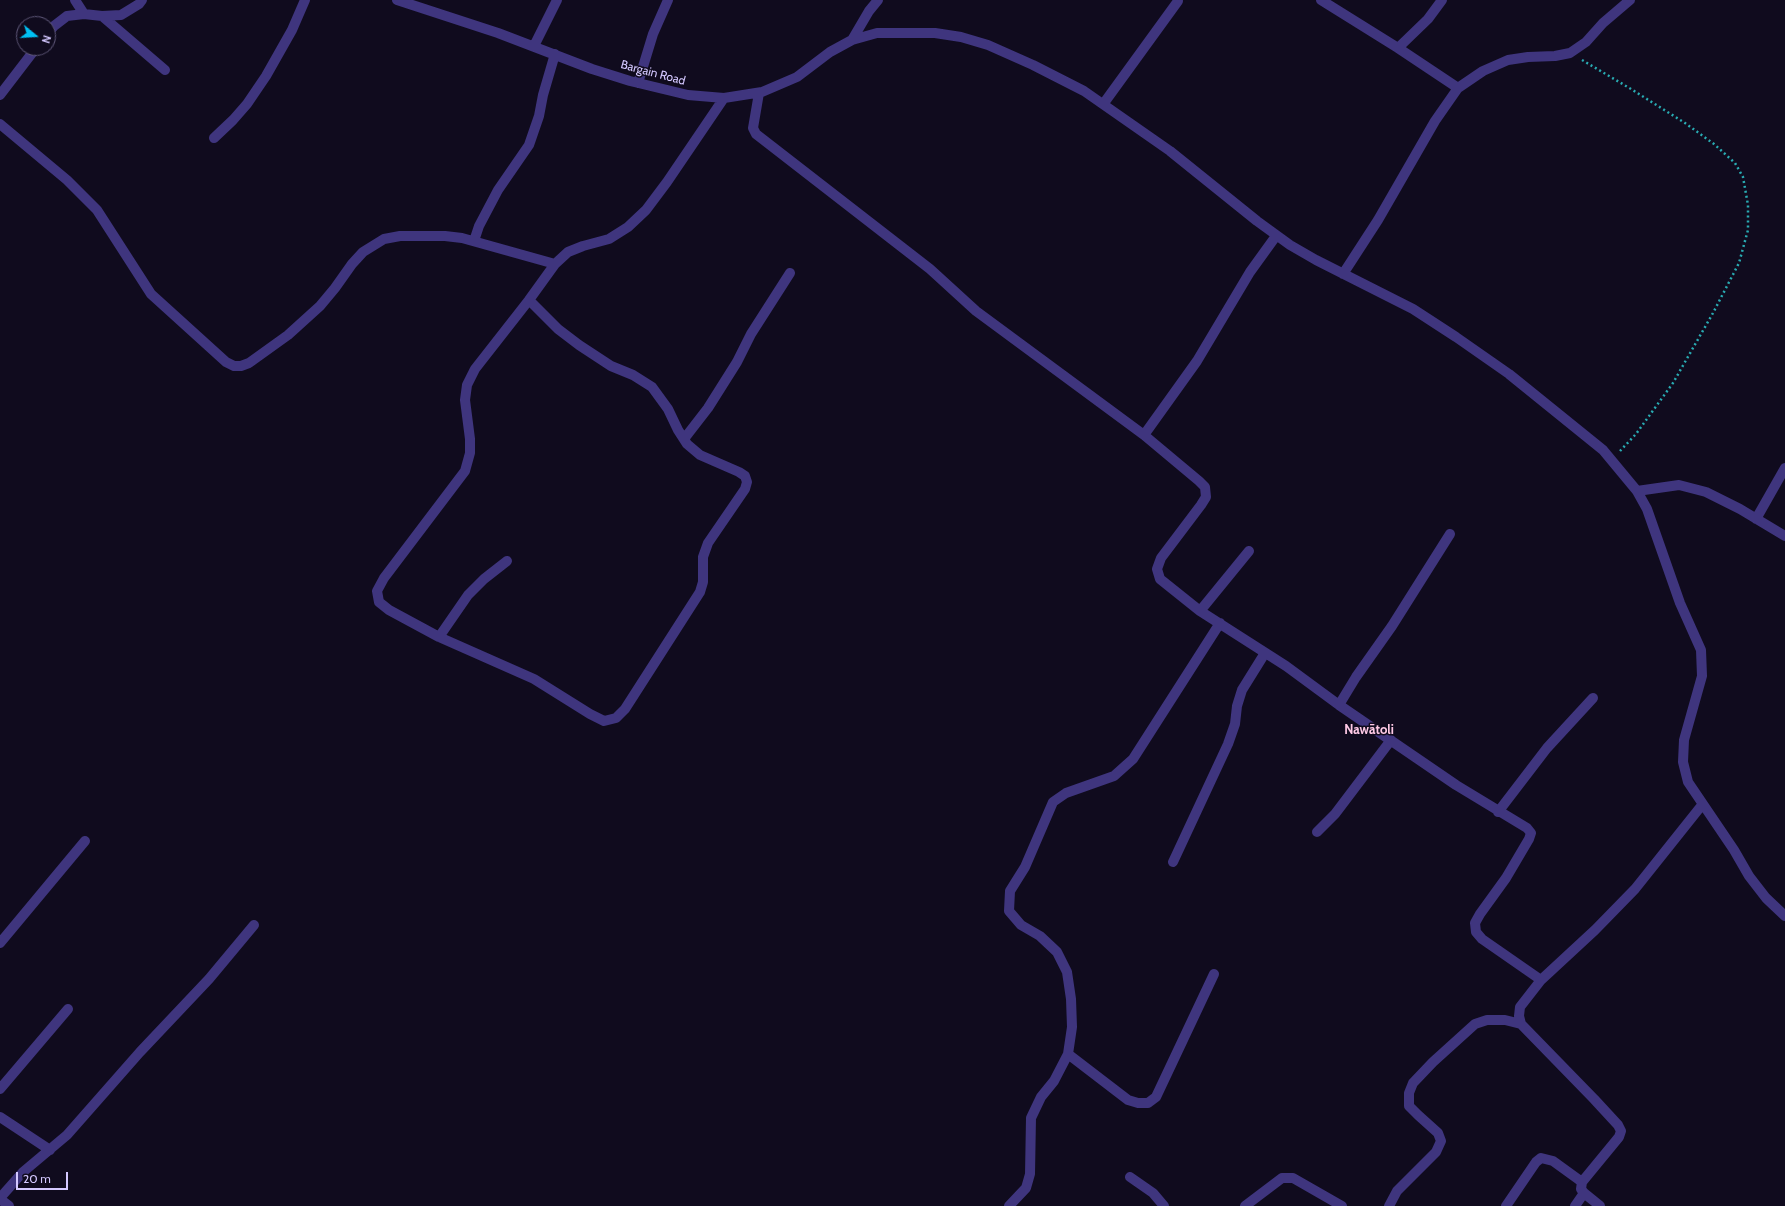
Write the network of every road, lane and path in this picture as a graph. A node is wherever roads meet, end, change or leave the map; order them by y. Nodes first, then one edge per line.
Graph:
1 (75, 0) edge
2 (142, 0) edge
3 (306, 0) edge
4 (397, 0) edge
5 (557, 0) edge
6 (668, 0) edge
7 (878, 0) edge
8 (1321, 0) edge
9 (1442, 0) edge
10 (1630, 0) edge
11 (1178, 1) edge
12 (84, 14) junction
13 (102, 16) junction
14 (56, 24) edge
15 (852, 40) junction
16 (534, 46) junction
17 (1398, 48) junction
18 (1570, 53) junction
19 (555, 54) junction
20 (30, 56) edge
21 (164, 70) dead end
22 (638, 83) junction
23 (1458, 88) junction
24 (759, 93) junction
25 (0, 94) edge
26 (724, 98) junction
27 (1104, 104) junction
28 (0, 124) edge
29 (214, 138) dead end
30 (1276, 236) junction
31 (474, 240) junction
32 (554, 264) junction
33 (790, 273) dead end
34 (1343, 274) junction
35 (529, 300) junction
36 (1144, 435) junction
37 (684, 439) junction
38 (1612, 460) junction
39 (1785, 468) edge
40 (1637, 490) junction
41 (1756, 519) junction
42 (1450, 534) dead end
43 (1785, 536) edge
44 (1249, 551) dead end
45 (506, 561) dead end
46 (1200, 611) junction
47 (1220, 624) junction
48 (439, 637) junction
49 (1265, 653) junction
50 (1593, 698) dead end
51 (1339, 705) junction
52 (1391, 740) junction
53 (1702, 805) junction
54 (1498, 812) junction
55 (1317, 832) dead end
56 (85, 841) dead end
57 (1173, 862) dead end
58 (1785, 916) edge
59 (254, 925) dead end
60 (0, 943) edge
61 (1214, 974) dead end
62 (1541, 980) junction
63 (68, 1008) dead end
64 (1520, 1024) junction
65 (1068, 1054) junction
66 (0, 1089) edge
67 (0, 1117) edge
68 (50, 1150) junction
69 (1130, 1177) dead end
70 (1582, 1182) junction
71 (1584, 1194) junction
72 (0, 1198) edge
73 (9, 1206) edge
74 (1009, 1206) edge
75 (1164, 1206) edge
76 (1245, 1206) edge
77 (1342, 1206) edge
78 (1389, 1206) edge
79 (1506, 1206) edge
80 (1575, 1206) edge
81 (1600, 1206) edge

1 - 12 street
2 - 13 street
3 - 29 street
4 - 16 street, Bargain Road
5 - 16 street
6 - 22 street
7 - 15 street
8 - 17 street
9 - 17 street
10 - 18 street
11 - 27 street
12 - 13 street
12 - 14 street
13 - 21 street
15 - 24 street, Bargain Road
15 - 27 street, Bargain Road
16 - 19 street, Bargain Road
17 - 23 street
18 - 23 street
18 - 38 path
19 - 22 street, Bargain Road
19 - 31 street
20 - 25 street
22 - 26 street, Bargain Road
23 - 34 street
24 - 26 street, Bargain Road
24 - 36 street
26 - 32 street
27 - 30 street, Bargain Road
28 - 31 street
30 - 34 street, Bargain Road
30 - 36 street
31 - 32 street
32 - 35 street
33 - 37 street
34 - 38 street, Bargain Road
35 - 37 street
35 - 48 street
36 - 46 street
37 - 48 street
38 - 40 street, Bargain Road
39 - 41 street
40 - 41 street
40 - 53 street, Bargain Road
41 - 43 street
42 - 51 street
44 - 46 street
45 - 48 street
46 - 47 street
47 - 49 street
47 - 65 street
49 - 51 street
49 - 57 street
50 - 54 street
51 - 52 street
52 - 54 street
52 - 55 street
53 - 58 street, Bargain Road
53 - 62 street
54 - 62 street
56 - 60 street
59 - 68 street
61 - 65 street
62 - 64 street
63 - 66 street
64 - 70 street
64 - 78 street
65 - 74 street
67 - 68 street
68 - 72 street
69 - 75 street
70 - 71 street
70 - 79 street
71 - 80 street
71 - 81 street
72 - 73 street
76 - 77 street

